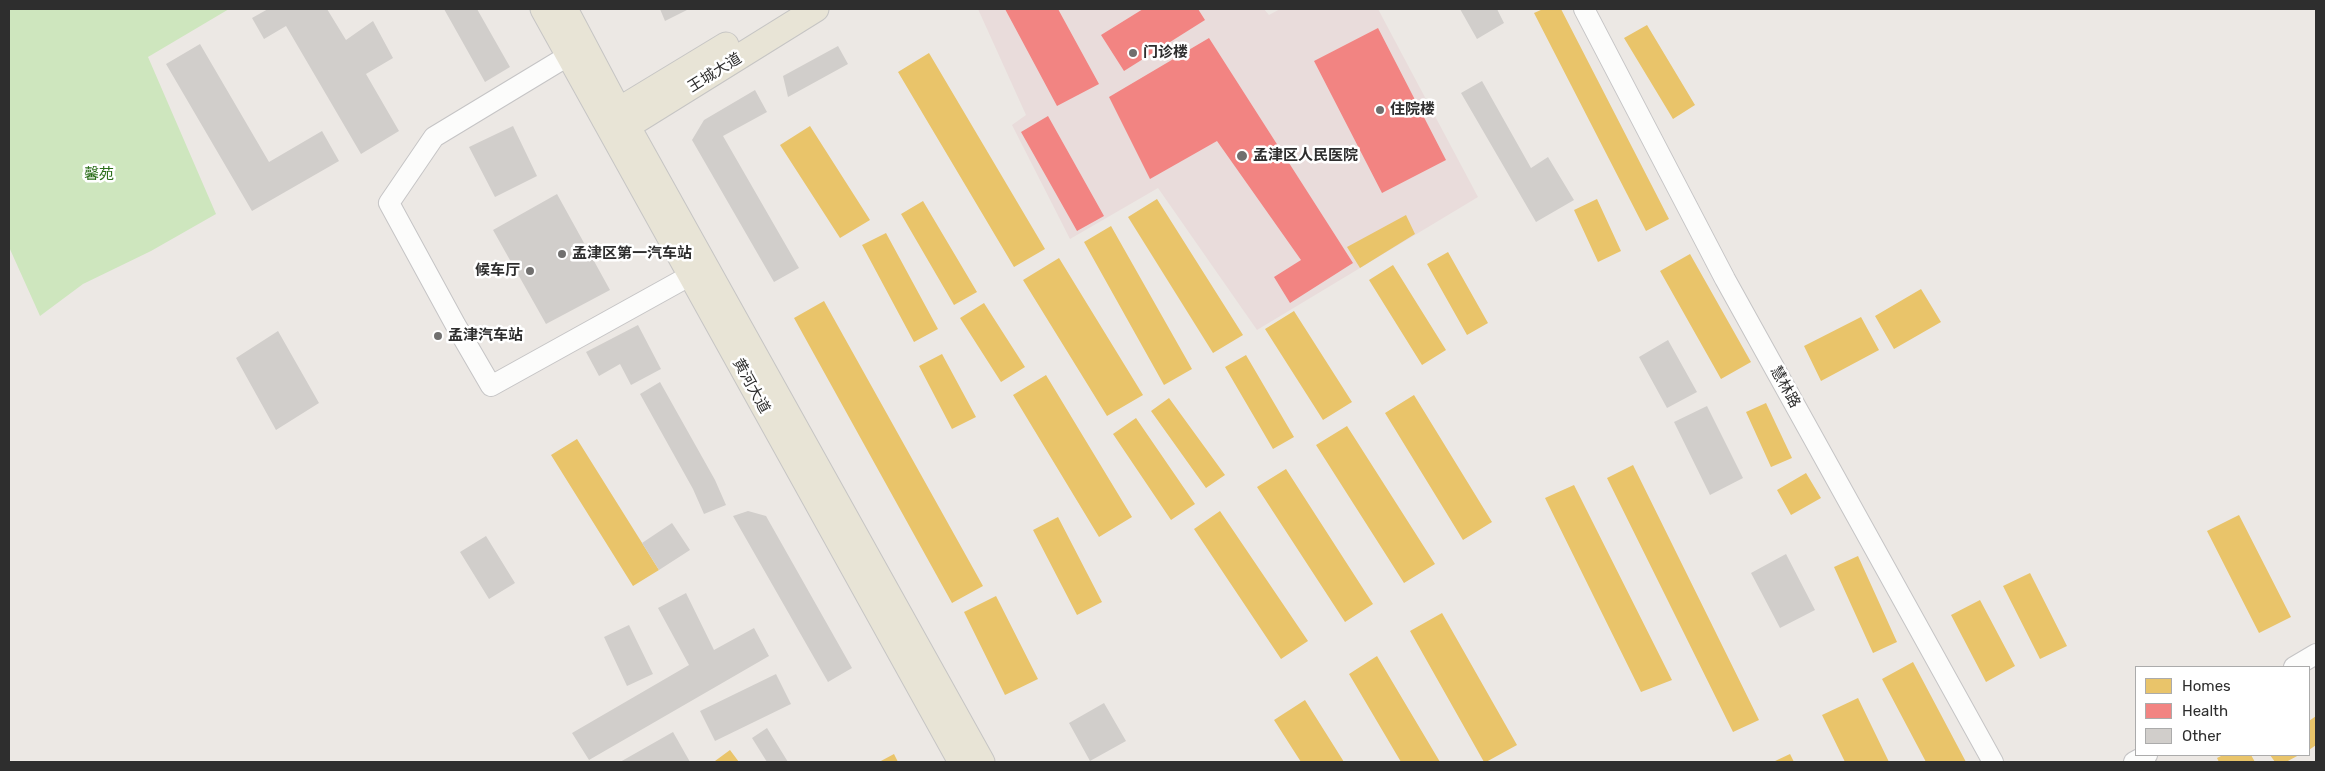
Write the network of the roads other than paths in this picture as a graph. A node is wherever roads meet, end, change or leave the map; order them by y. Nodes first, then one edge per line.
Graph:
1 (543, 9) edge
2 (565, 9) edge
3 (786, 9) edge
4 (816, 9) edge
5 (1584, 9) edge
6 (576, 51) junction
7 (616, 123) junction
8 (698, 272) junction
9 (2316, 654) edge
10 (2296, 666) edge
11 (2145, 756) edge
12 (961, 762) edge
13 (982, 762) edge
14 (1993, 762) edge
15 (2134, 762) edge

1 - 6 main road, 黄河大道
2 - 6 main road, 黄河大道
3 - 7 main road, 王城大道
4 - 7 main road, 王城大道
5 - 14 street, 慧林路
6 - 7 main road, 黄河大道
6 - 8 street
7 - 8 main road, 黄河大道
8 - 12 main road, 黄河大道
8 - 13 main road, 黄河大道
9 - 10 street
11 - 15 street

